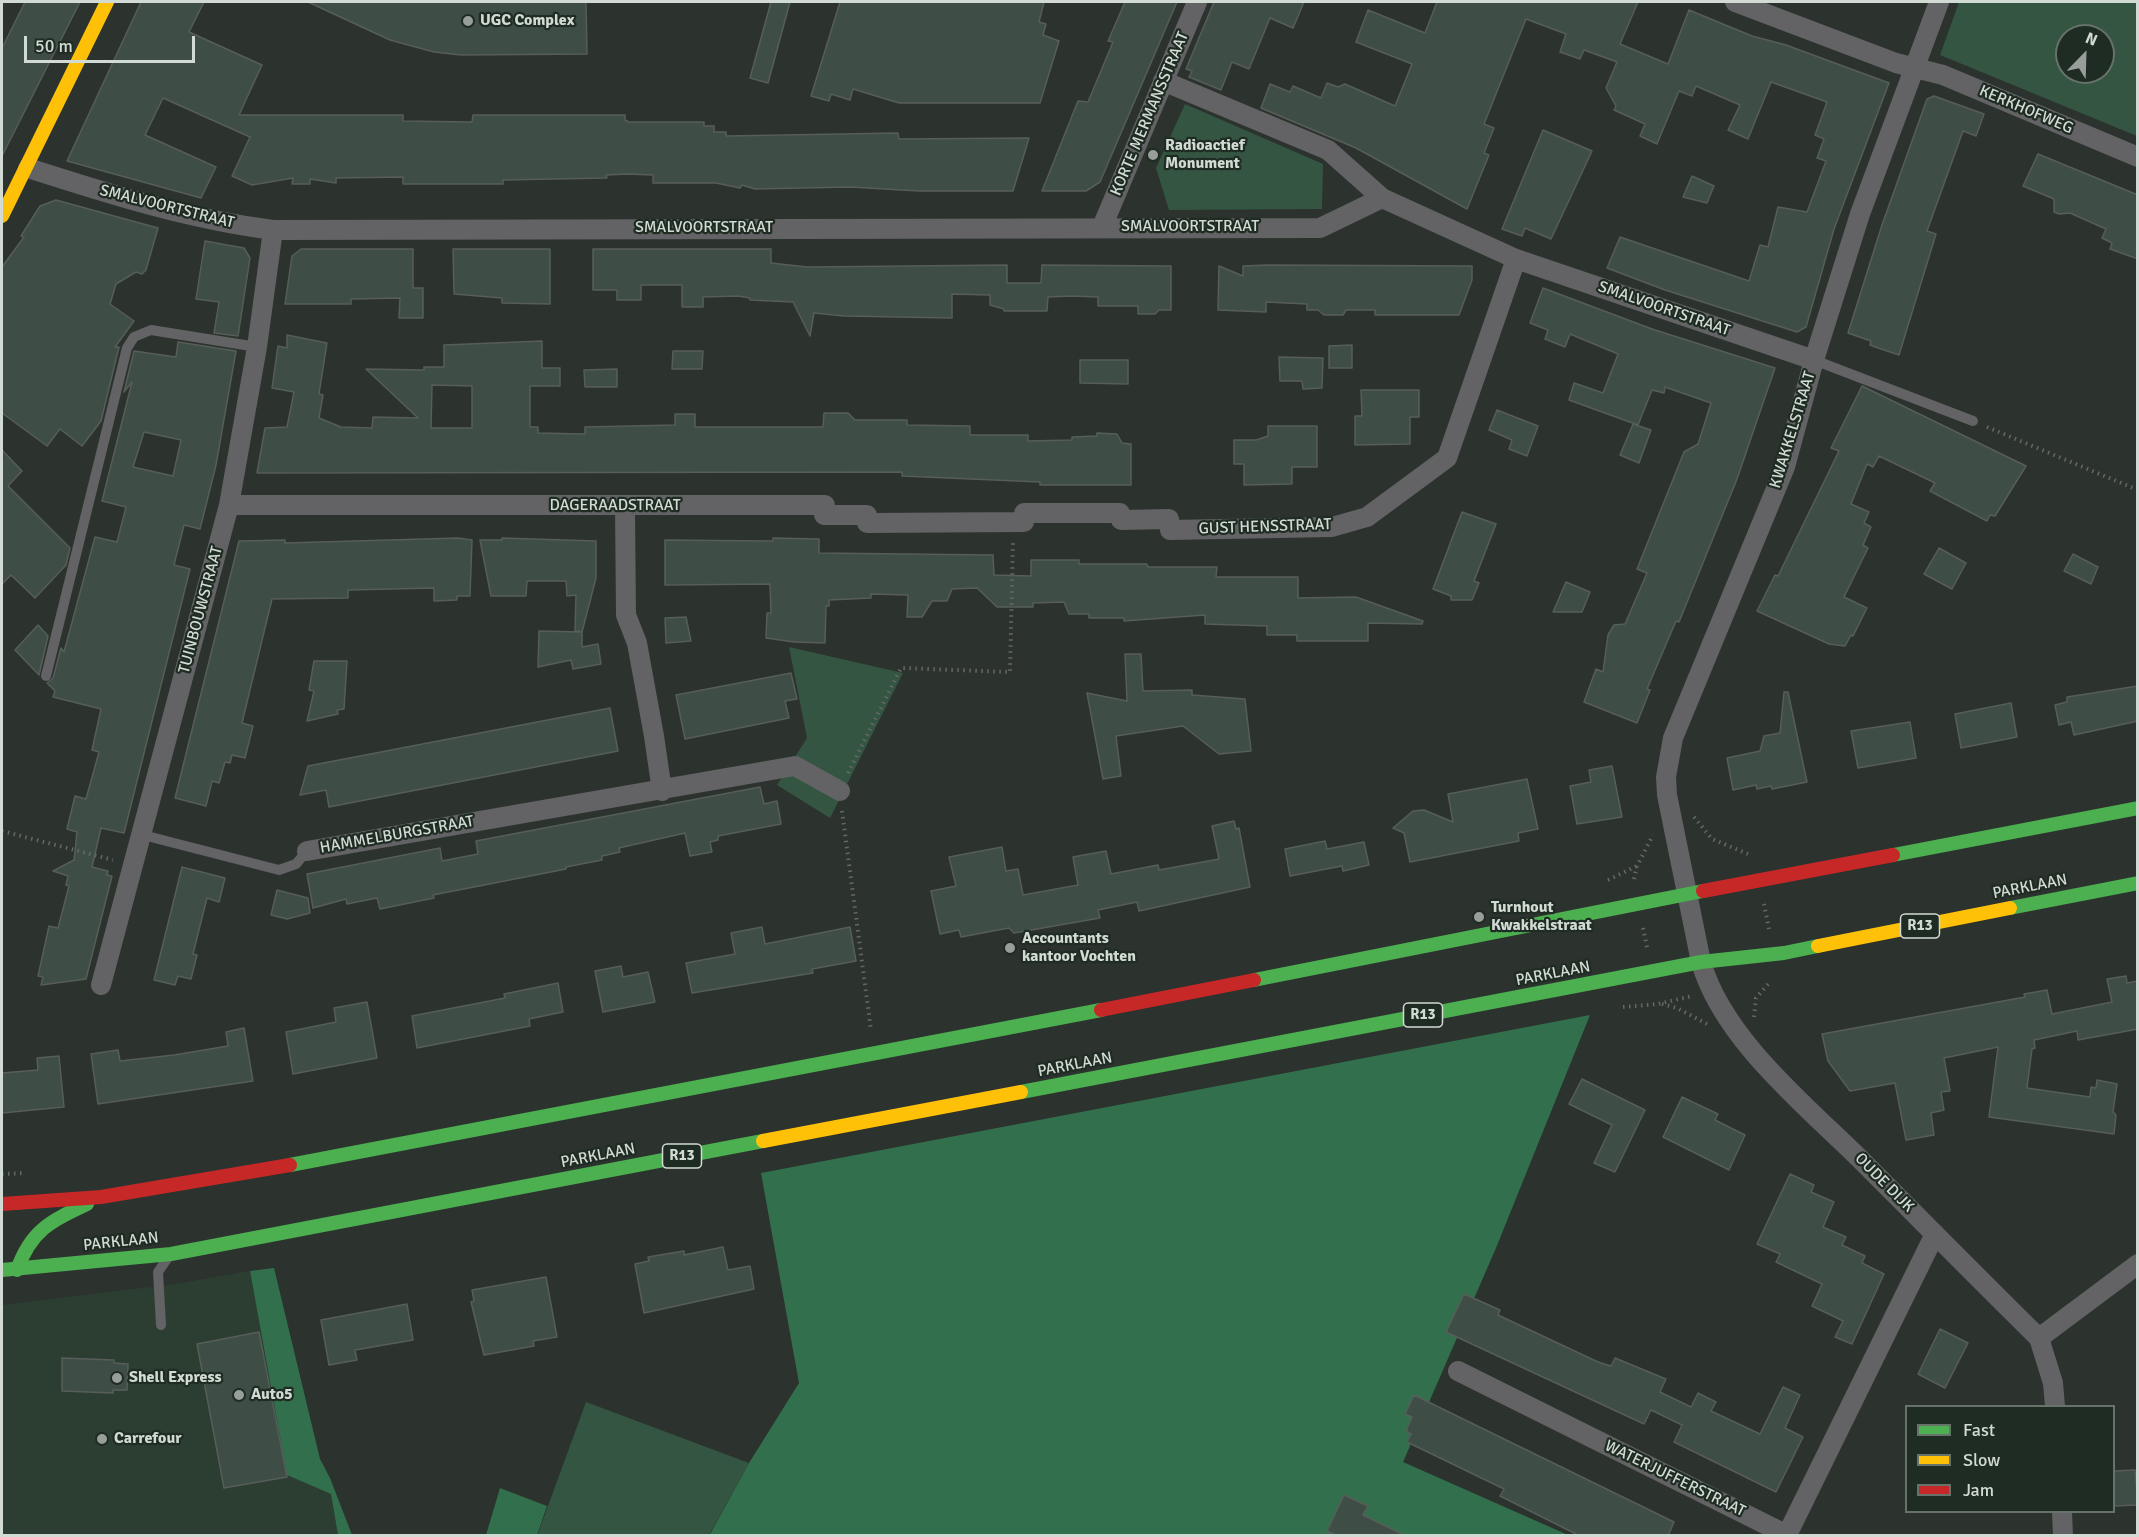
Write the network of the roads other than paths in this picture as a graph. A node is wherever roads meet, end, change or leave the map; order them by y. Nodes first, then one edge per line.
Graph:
1 (107, 2) edge
2 (1197, 2) edge
3 (1735, 2) edge
4 (1939, 2) edge
5 (1914, 67) junction
6 (1163, 81) junction
7 (2138, 157) edge
8 (27, 168) junction
9 (6, 196) edge
10 (1382, 198) junction
11 (2, 216) edge
12 (1102, 227) junction
13 (273, 230) junction
14 (1516, 259) junction
15 (257, 347) junction
16 (1814, 360) junction
17 (1973, 421) road end
18 (228, 505) junction
19 (625, 506) junction
20 (984, 523) joint
21 (46, 676) dead end
22 (662, 790) junction
23 (840, 791) road end
24 (2138, 808) edge
25 (143, 836) junction
26 (307, 850) joint
27 (2138, 883) edge
28 (1686, 894) junction
29 (1701, 962) junction
30 (101, 984) dead end
31 (101, 1197) junction
32 (2, 1204) edge
33 (1935, 1234) junction
34 (171, 1254) junction
35 (2138, 1263) edge
36 (2, 1270) edge
37 (17, 1270) junction
38 (161, 1325) dead end
39 (2039, 1338) junction
40 (1458, 1371) dead end
41 (2055, 1405) edge
42 (2062, 1513) edge
43 (2063, 1536) edge

1 - 8 main road
2 - 6 street, KORTE MERMANSSTRAAT
3 - 5 street, KERKHOFWEG
4 - 5 street, KWAKKELSTRAAT
5 - 7 street, KERKHOFWEG
5 - 16 street, KWAKKELSTRAAT
6 - 10 street, SMALVOORTSTRAAT
6 - 12 street, KORTE MERMANSSTRAAT
8 - 9 main road
8 - 13 street, SMALVOORTSTRAAT
9 - 11 main road
10 - 12 street, SMALVOORTSTRAAT
10 - 14 street, SMALVOORTSTRAAT
12 - 13 street, SMALVOORTSTRAAT
13 - 15 street, TUINBOUWSTRAAT
14 - 16 street, SMALVOORTSTRAAT
14 - 20 street, GUST HENSSTRAAT
15 - 18 street, TUINBOUWSTRAAT
15 - 21 lane
16 - 17 lane
16 - 28 street, KWAKKELSTRAAT
18 - 19 street, DAGERAADSTRAAT
18 - 25 street, TUINBOUWSTRAAT
19 - 20 street, DAGERAADSTRAAT
19 - 22 street
22 - 23 street, HAMMELBURGSTRAAT
22 - 26 street, HAMMELBURGSTRAAT
24 - 28 main road
25 - 26 lane, HAMMELBURGSTRAAT
25 - 30 street, TUINBOUWSTRAAT
27 - 29 main road, PARKLAAN / R13
28 - 29 street, KWAKKELSTRAAT
28 - 31 main road
29 - 33 street, OUDE DIJK
29 - 34 main road, PARKLAAN / R13
31 - 32 main road
31 - 37 main road
33 - 39 street, OUDE DIJK
33 - 40 street, WATERJUFFERSTRAAT
34 - 37 main road, PARKLAAN / R13
34 - 38 lane
35 - 39 street
36 - 37 main road, PARKLAAN / R13
39 - 41 street, OUDE DIJK
42 - 43 street

